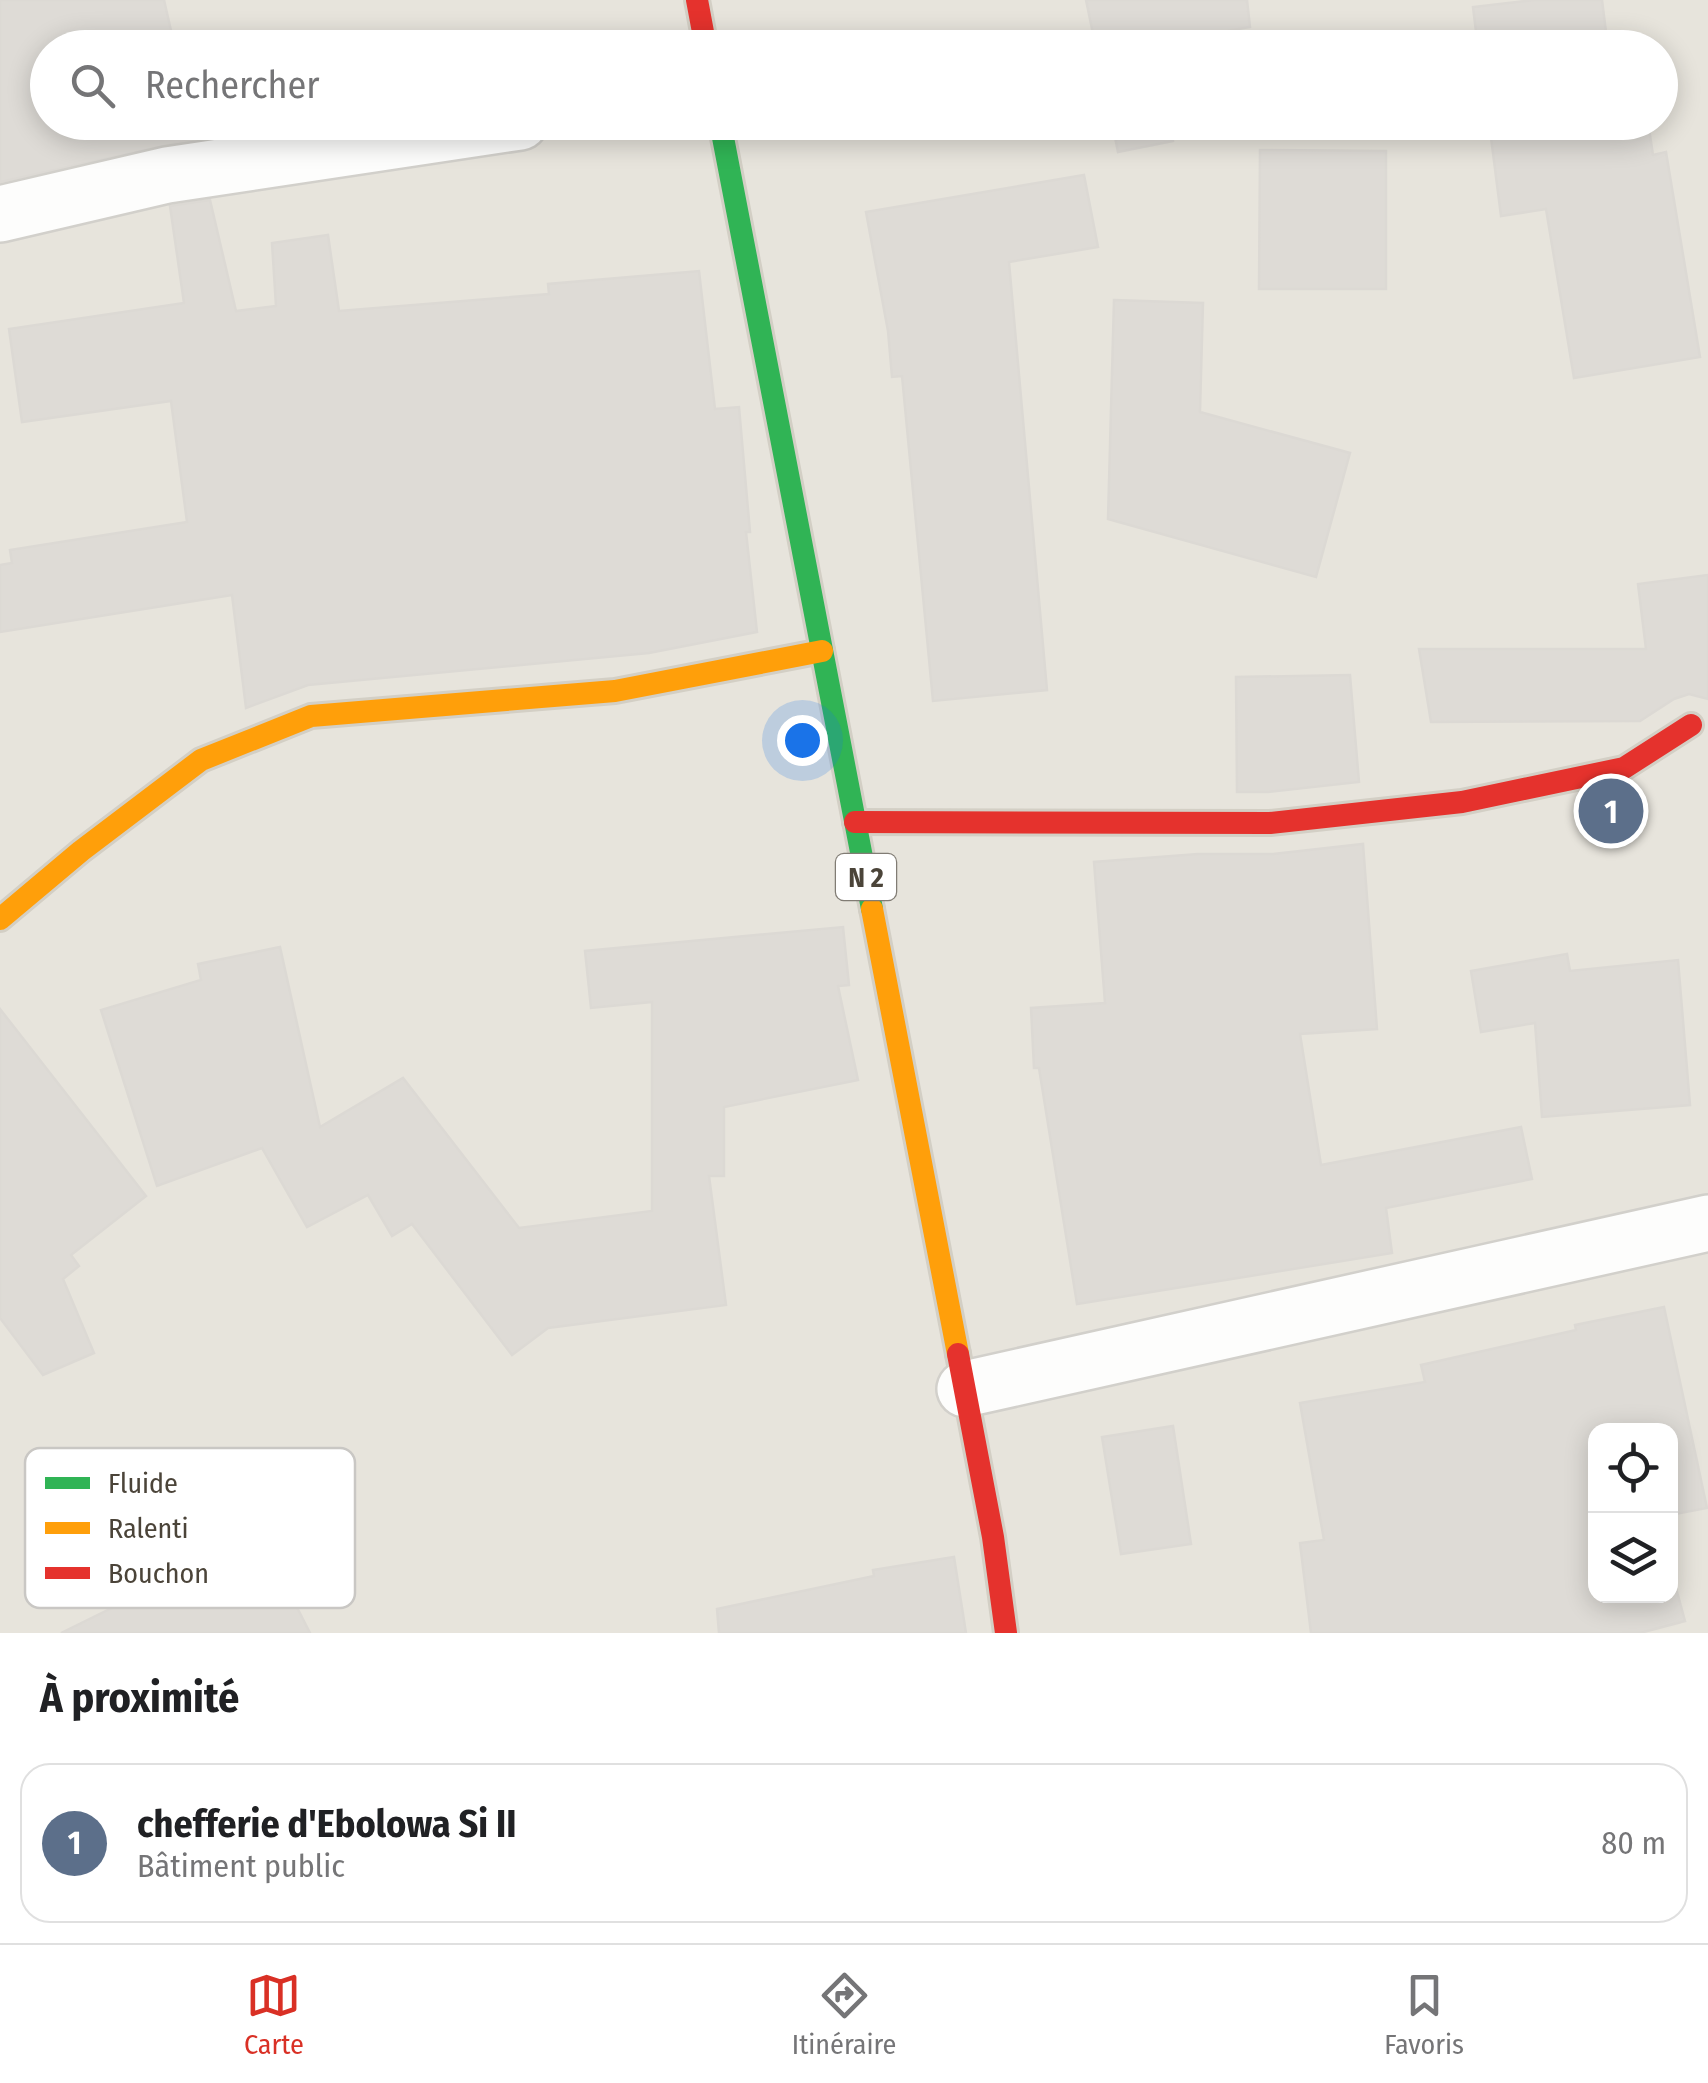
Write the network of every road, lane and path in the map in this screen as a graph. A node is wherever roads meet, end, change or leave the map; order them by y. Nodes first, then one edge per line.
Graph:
1 (696, 0) edge
2 (702, 30) edge
3 (400, 140) edge
4 (723, 140) edge
5 (0, 214) edge
6 (822, 651) junction
7 (1691, 725) dead end
8 (855, 822) junction
9 (0, 919) edge
10 (1708, 1222) edge
11 (965, 1389) junction
12 (1006, 1633) edge

1 - 2 main road
3 - 5 street
4 - 6 main road, N 2
6 - 8 main road, N 2
6 - 9 main road
7 - 8 main road
8 - 11 main road, N 2
10 - 11 street
11 - 12 main road, N 2

